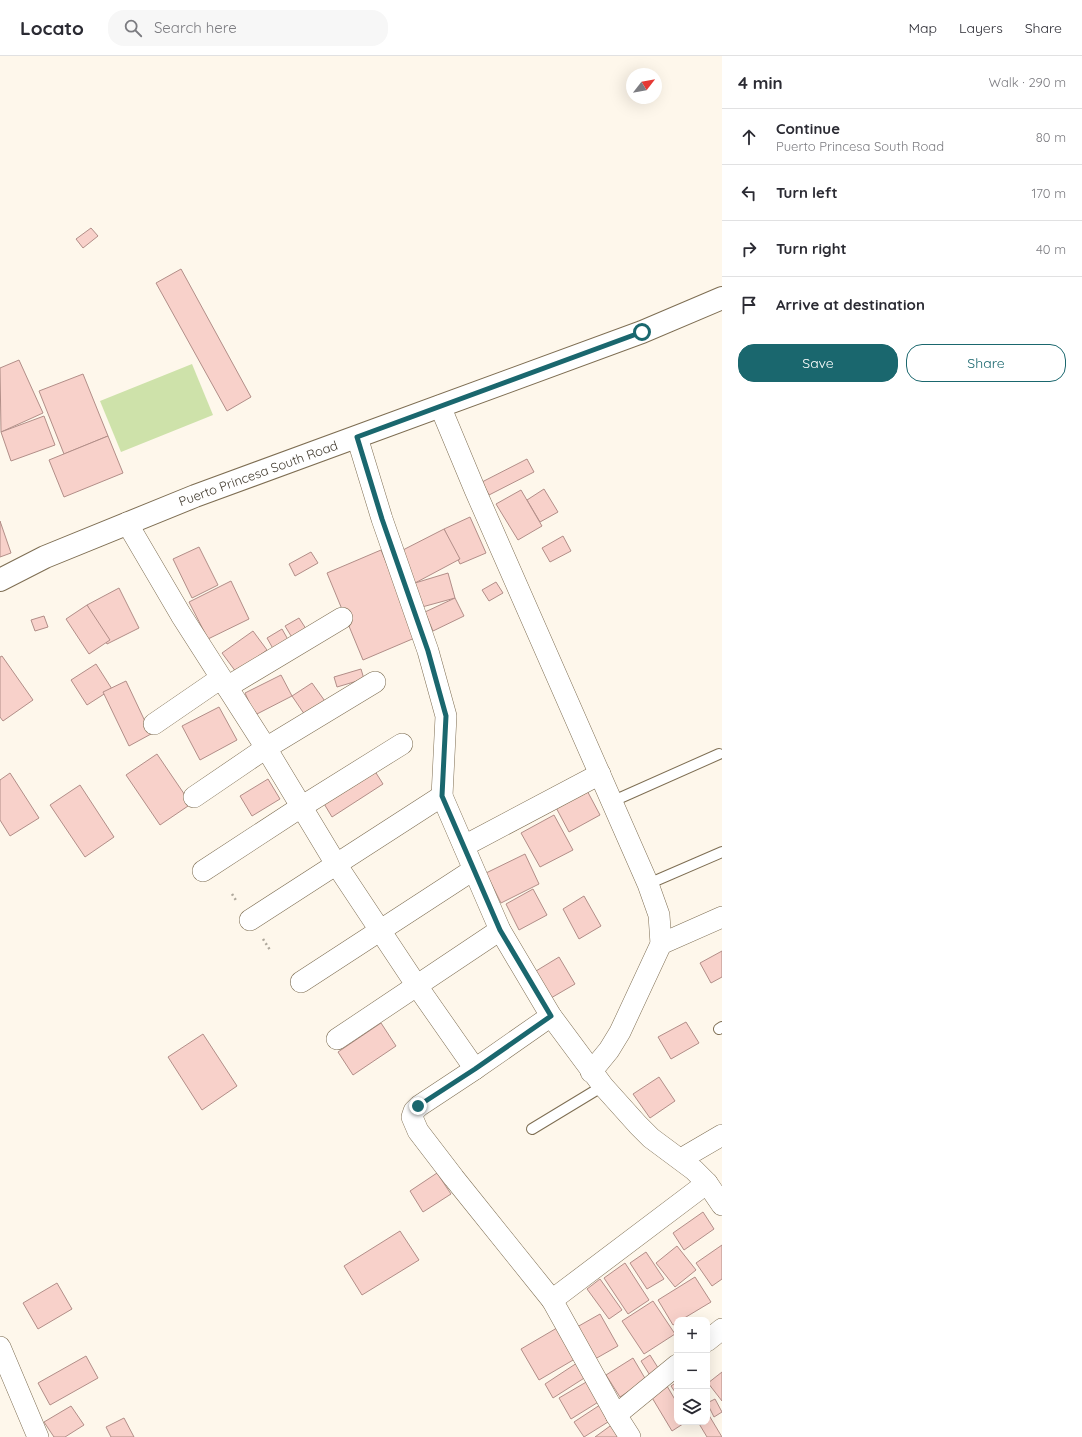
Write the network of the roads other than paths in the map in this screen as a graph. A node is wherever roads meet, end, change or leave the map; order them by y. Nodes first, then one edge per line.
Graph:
1 (722, 298) edge
2 (440, 406) junction
3 (357, 437) junction
4 (127, 523) junction
5 (0, 580) edge
6 (342, 618) dead end
7 (224, 682) junction
8 (376, 682) dead end
9 (154, 724) dead end
10 (402, 744) dead end
11 (266, 748) junction
12 (719, 754) dead end
13 (600, 774) junction
14 (442, 796) junction
15 (194, 797) dead end
16 (612, 802) junction
17 (301, 807) junction
18 (464, 846) junction
19 (722, 852) edge
20 (336, 864) junction
21 (473, 870) junction
22 (203, 871) dead end
23 (648, 884) junction
24 (722, 917) edge
25 (250, 920) dead end
26 (379, 930) junction
27 (500, 930) junction
28 (661, 944) junction
29 (302, 982) dead end
30 (417, 986) junction
31 (551, 1016) junction
32 (338, 1039) dead end
33 (475, 1069) junction
34 (597, 1079) junction
35 (532, 1129) dead end
36 (722, 1135) edge
37 (681, 1160) junction
38 (707, 1183) junction
39 (722, 1205) edge
40 (552, 1300) junction
41 (722, 1329) edge
42 (710, 1339) edge
43 (0, 1347) edge
44 (674, 1368) edge
45 (616, 1415) junction
46 (38, 1437) edge
47 (630, 1437) edge

1 - 2 main road, Puerto Princesa South Road
2 - 3 main road, Puerto Princesa South Road
2 - 13 street
3 - 4 main road, Puerto Princesa South Road
3 - 14 street
4 - 5 main road, Puerto Princesa South Road
4 - 7 street
6 - 7 street
7 - 9 street
7 - 11 street
8 - 11 street
10 - 17 street
11 - 15 street
11 - 17 street
12 - 16 lane
13 - 16 street
13 - 18 street
14 - 18 street
14 - 20 street
16 - 23 street
17 - 20 street
17 - 22 street
18 - 21 street
19 - 23 lane
20 - 25 street
20 - 26 street
21 - 26 street
21 - 27 street
23 - 28 street
24 - 28 street
26 - 29 street
26 - 30 street
27 - 30 street
27 - 31 street
28 - 34 street
30 - 32 street
30 - 33 street
31 - 33 street
31 - 34 street
33 - 40 street
34 - 35 lane
34 - 37 street
36 - 37 street
37 - 38 street
38 - 39 street
38 - 40 street
40 - 45 street
41 - 42 street
43 - 46 street
44 - 45 street
45 - 47 street

